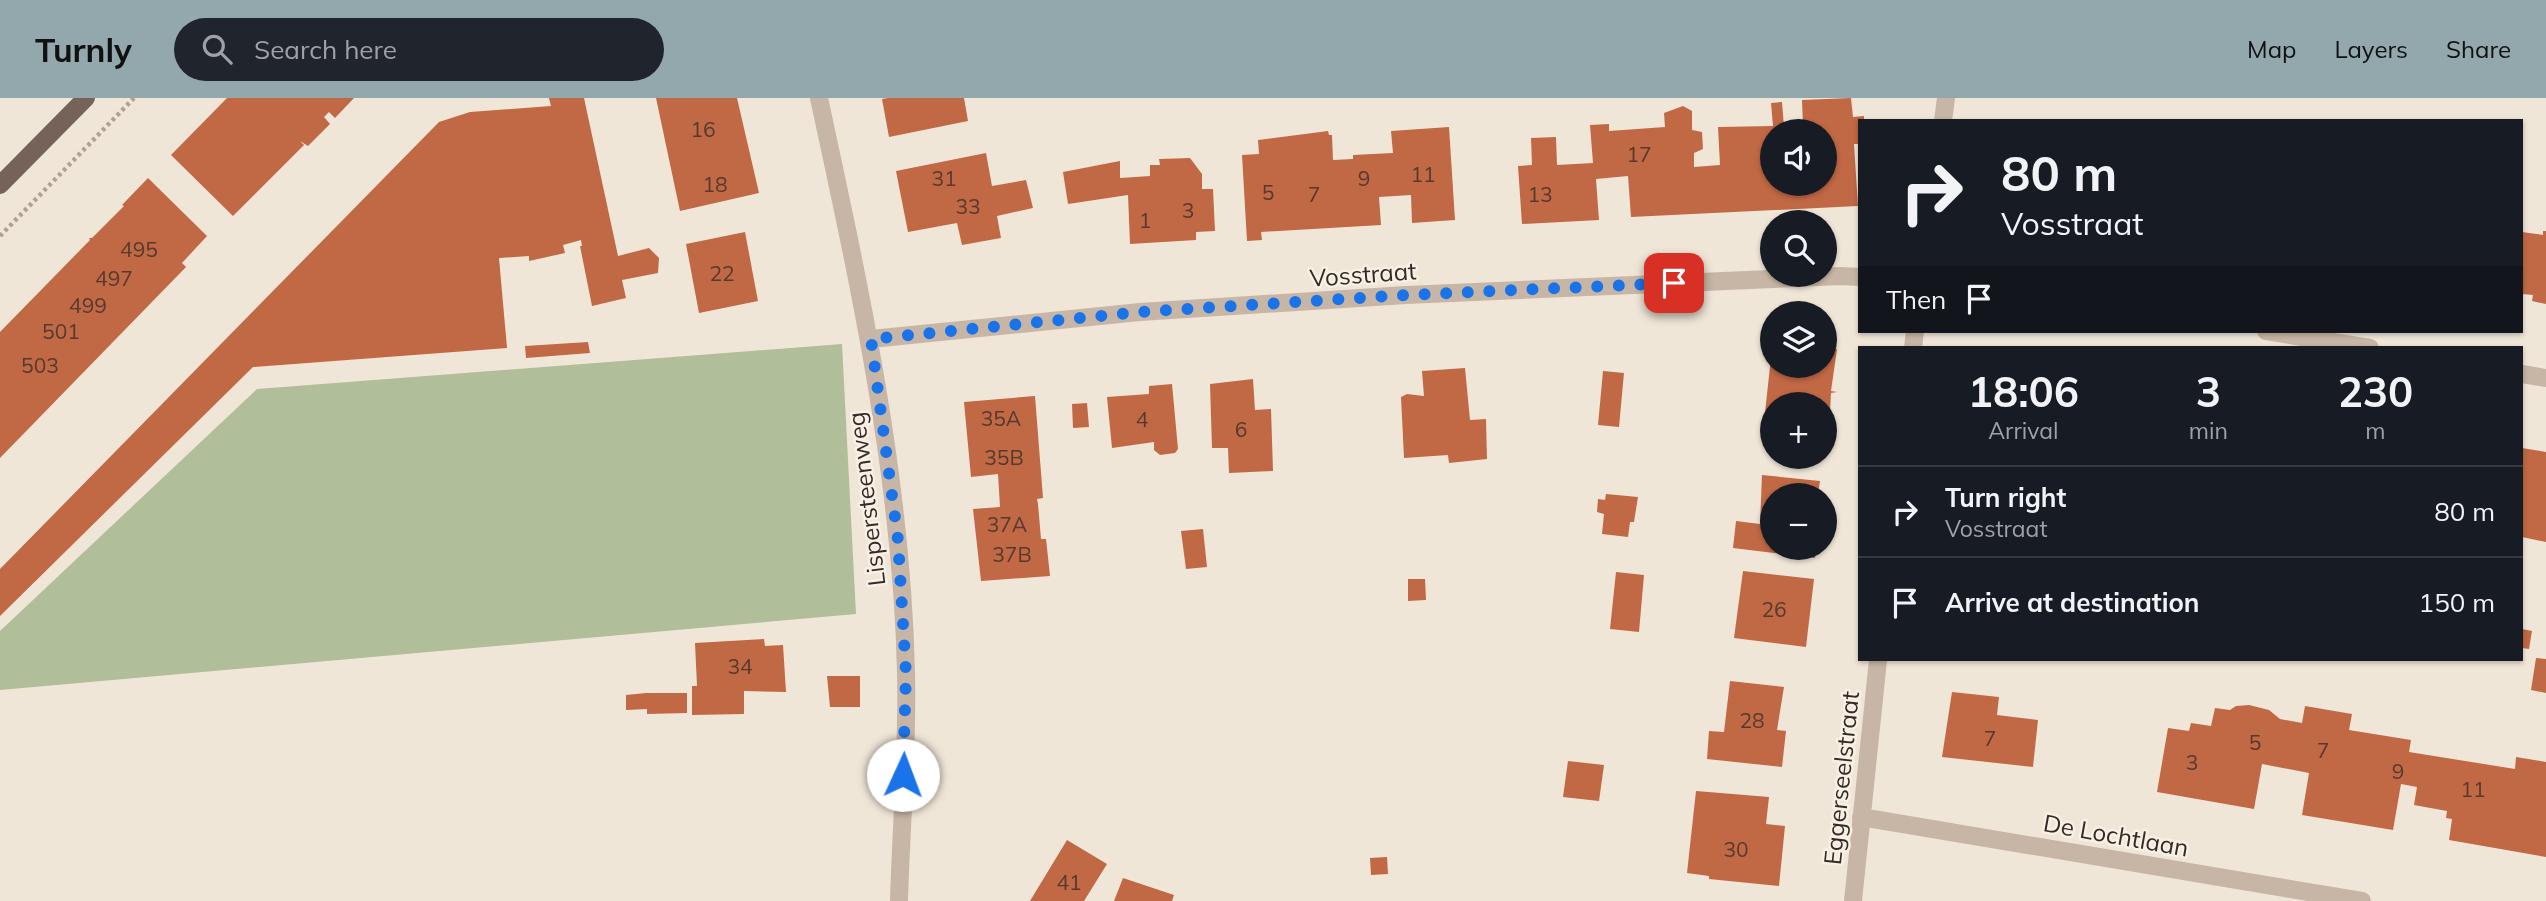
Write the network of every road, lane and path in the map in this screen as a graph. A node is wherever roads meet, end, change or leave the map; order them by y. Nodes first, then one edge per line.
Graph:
1 (86, 98) edge
2 (135, 98) edge
3 (819, 98) edge
4 (1946, 98) edge
5 (1942, 119) edge
6 (0, 185) edge
7 (0, 236) edge
8 (1858, 277) edge
9 (2278, 333) edge
10 (871, 339) junction
11 (2358, 346) edge
12 (2523, 374) edge
13 (2546, 378) edge
14 (1878, 661) edge
15 (1861, 817) junction
16 (899, 901) edge
17 (1853, 901) edge
18 (2362, 901) edge

1 - 6 main road
2 - 7 path
3 - 10 street, Lispersteenweg
4 - 5 street
8 - 10 street, Vosstraat
9 - 11 street
10 - 16 street, Lispersteenweg
12 - 13 street
14 - 15 street, Eggerseelstraat
15 - 17 street, Eggerseelstraat
15 - 18 street, De Lochtlaan

